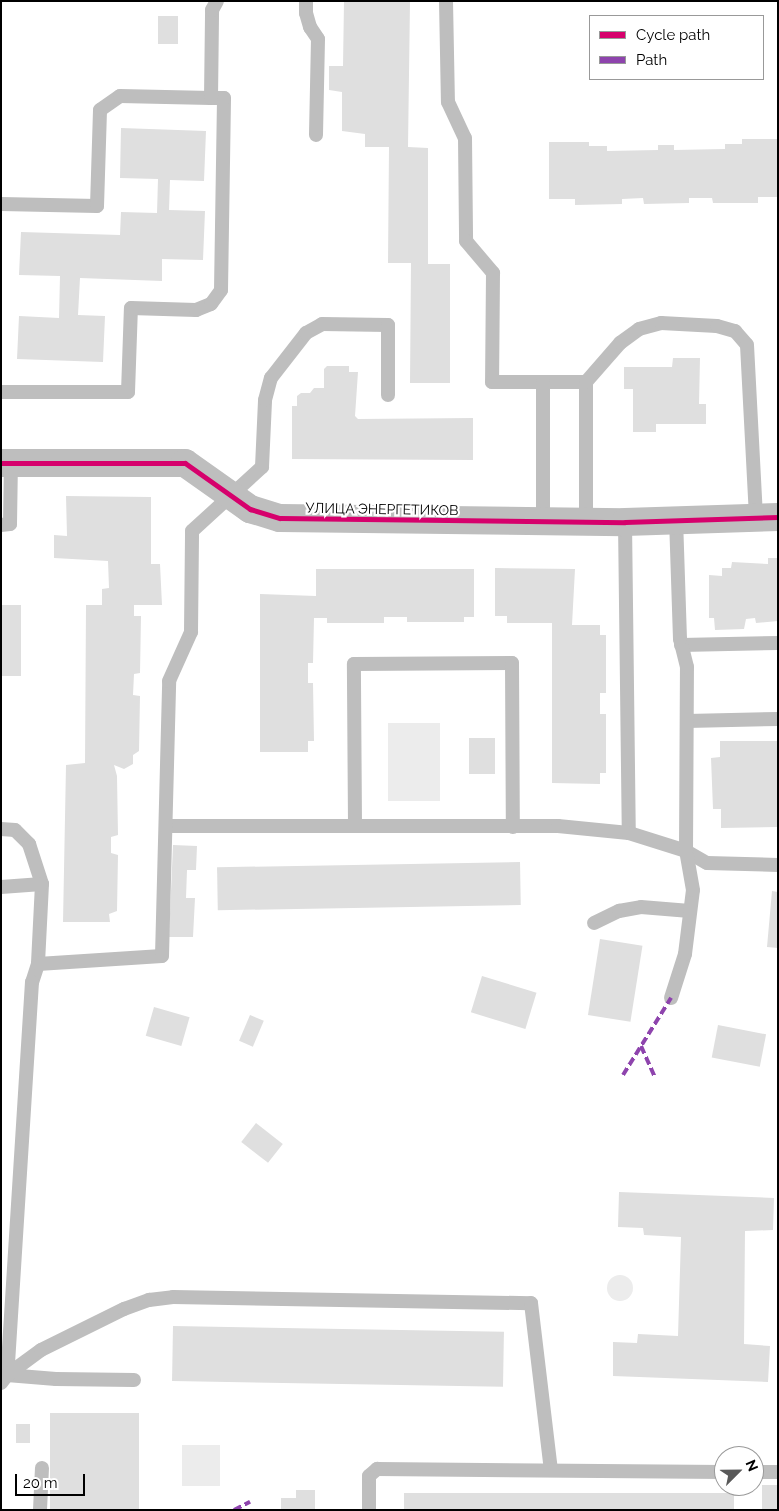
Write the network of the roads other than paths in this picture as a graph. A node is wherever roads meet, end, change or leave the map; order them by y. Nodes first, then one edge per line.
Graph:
1 (217, 1) edge
2 (306, 1) edge
3 (446, 1) edge
4 (211, 98) junction
5 (316, 135) dead end
6 (1, 204) edge
7 (543, 382) junction
8 (586, 382) junction
9 (1, 392) edge
10 (388, 395) dead end
11 (6, 463) edge
12 (230, 496) junction
13 (767, 517) edge
14 (676, 520) junction
15 (543, 522) junction
16 (586, 522) junction
17 (626, 522) junction
18 (1, 524) edge
19 (778, 643) edge
20 (681, 645) junction
21 (778, 719) edge
22 (687, 721) junction
23 (355, 825) junction
24 (166, 826) junction
25 (513, 827) junction
26 (1, 829) edge
27 (629, 834) junction
28 (686, 850) junction
29 (778, 865) edge
30 (42, 884) junction
31 (1, 887) edge
32 (690, 911) junction
33 (594, 923) dead end
34 (38, 964) junction
35 (671, 998) dead end
36 (4, 1379) edge
37 (134, 1380) dead end
38 (42, 1468) dead end
39 (551, 1470) junction
40 (714, 1472) edge
41 (764, 1472) edge
42 (778, 1472) edge
43 (40, 1510) edge
44 (369, 1510) edge

1 - 4 lane
2 - 5 lane
3 - 7 lane
4 - 6 lane
4 - 9 lane
7 - 8 lane
7 - 15 lane
8 - 13 lane
8 - 16 lane
10 - 12 lane
11 - 12 street, УЛИЦА ЭНЕРГЕТИКОВ
11 - 18 lane
12 - 15 street, УЛИЦА ЭНЕРГЕТИКОВ
12 - 24 lane
13 - 14 street, УЛИЦА ЭНЕРГЕТИКОВ
14 - 17 street, УЛИЦА ЭНЕРГЕТИКОВ
14 - 20 lane
15 - 16 street, УЛИЦА ЭНЕРГЕТИКОВ
16 - 17 street, УЛИЦА ЭНЕРГЕТИКОВ
17 - 27 lane
19 - 20 lane
20 - 22 lane
21 - 22 lane
22 - 28 lane
23 - 24 lane
23 - 25 lane
23 - 25 lane
24 - 34 lane
25 - 27 lane
26 - 30 lane
27 - 28 lane
28 - 29 lane
28 - 32 lane
30 - 31 lane
30 - 34 lane
32 - 33 lane
32 - 35 lane
34 - 36 lane
36 - 37 lane
36 - 39 lane
38 - 43 lane
39 - 40 lane
39 - 44 lane
41 - 42 lane

